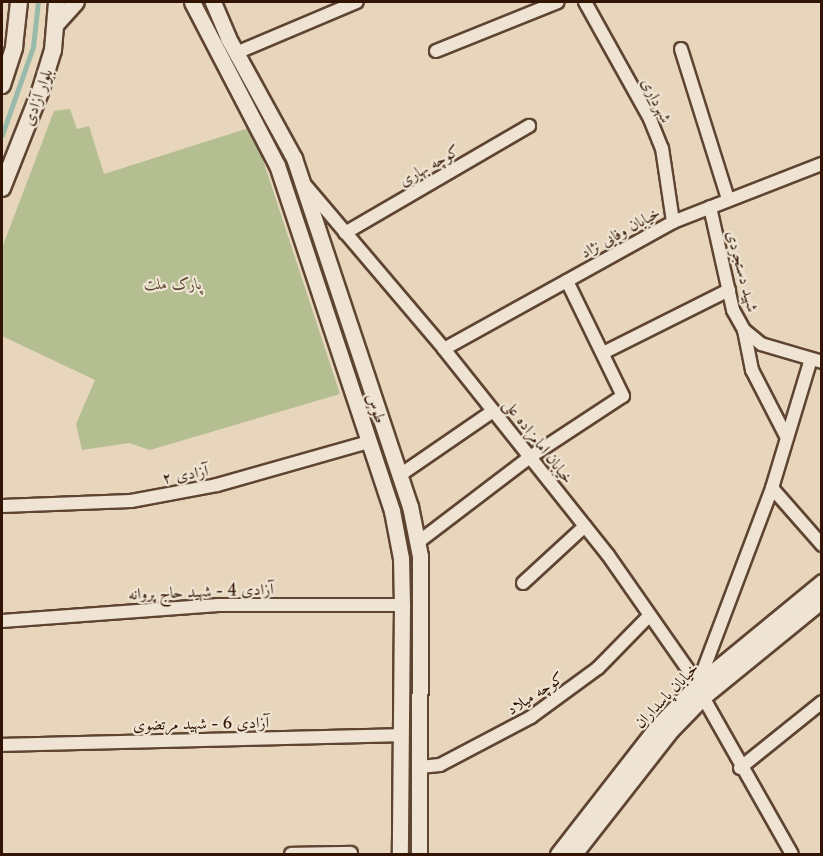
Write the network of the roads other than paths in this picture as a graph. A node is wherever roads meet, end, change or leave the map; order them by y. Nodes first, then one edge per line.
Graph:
1 (19, 2) edge
2 (57, 2) edge
3 (76, 2) edge
4 (192, 2) edge
5 (213, 2) edge
6 (357, 2) edge
7 (558, 2) edge
8 (585, 2) edge
9 (55, 26) junction
10 (681, 49) dead end
11 (436, 51) dead end
12 (236, 53) junction
13 (5, 67) edge
14 (2, 85) edge
15 (529, 126) dead end
16 (822, 164) edge
17 (302, 181) junction
18 (2, 188) edge
19 (728, 199) junction
20 (710, 207) junction
21 (673, 222) junction
22 (319, 230) junction
23 (343, 231) junction
24 (567, 281) junction
25 (729, 290) junction
26 (744, 330) junction
27 (444, 349) junction
28 (603, 353) junction
29 (816, 361) edge
30 (494, 411) junction
31 (787, 438) junction
32 (369, 442) junction
33 (530, 457) junction
34 (400, 475) junction
35 (772, 488) junction
36 (2, 506) edge
37 (585, 526) junction
38 (417, 543) junction
39 (822, 545) edge
40 (822, 582) edge
41 (523, 583) dead end
42 (822, 600) edge
43 (402, 605) junction
44 (649, 616) junction
45 (2, 621) edge
46 (700, 691) junction
47 (822, 702) edge
48 (401, 735) junction
49 (2, 745) edge
50 (420, 767) junction
51 (740, 768) junction
52 (351, 853) edge
53 (291, 855) edge
54 (400, 855) edge
55 (419, 855) edge
56 (558, 855) edge
57 (574, 855) edge
58 (792, 855) edge

1 - 13 main road
2 - 9 main road, بلوار آزادی
3 - 9 street
4 - 32 street, طوس
5 - 12 street, طوس
6 - 12 street
7 - 11 street
8 - 21 street, شهرداری
9 - 18 main road, بلوار آزادی
10 - 19 street
12 - 17 street, طوس
13 - 14 main road
15 - 23 street, کوچه بهاری
16 - 19 street, خیابان وفایی نژاد
17 - 22 street, طوس
17 - 23 street, خیابان امامزاده علی
19 - 20 street, خیابان وفایی نژاد
20 - 21 street, خیابان وفایی نژاد
20 - 25 street, شهید دستجردی
21 - 24 street, خیابان وفایی نژاد
22 - 23 street
22 - 34 street, طوس
23 - 27 street, خیابان امامزاده علی
24 - 27 street, خیابان وفایی نژاد
24 - 28 street
25 - 26 street, شهید دستجردی
25 - 28 street
26 - 29 street, شهید دستجردی
26 - 31 street
27 - 30 street, خیابان امامزاده علی
28 - 33 street
29 - 31 street
30 - 33 street, خیابان امامزاده علی
30 - 34 street
31 - 35 street
32 - 36 street, آزادی ۲
32 - 43 street, طوس
33 - 37 street, خیابان امامزاده علی
33 - 38 street
34 - 38 street, طوس
35 - 39 street
35 - 46 street
37 - 41 street
37 - 44 street, خیابان امامزاده علی
38 - 50 street, طوس
40 - 46 street, خیابان پاسداران
42 - 46 street, خیابان پاسداران
43 - 45 street, آزادی 4 - شهید حاج پروانه
43 - 48 street, طوس
44 - 46 street, خیابان امامزاده علی
44 - 50 street, کوچه میلاد
46 - 51 street, خیابان امامزاده علی
46 - 56 street, خیابان پاسداران
46 - 57 street, خیابان پاسداران
47 - 51 street
48 - 49 street, آزادی 6 - شهید مرتضوی
48 - 54 street, طوس
50 - 55 street, طوس
51 - 58 street, خیابان امامزاده علی
52 - 53 street

